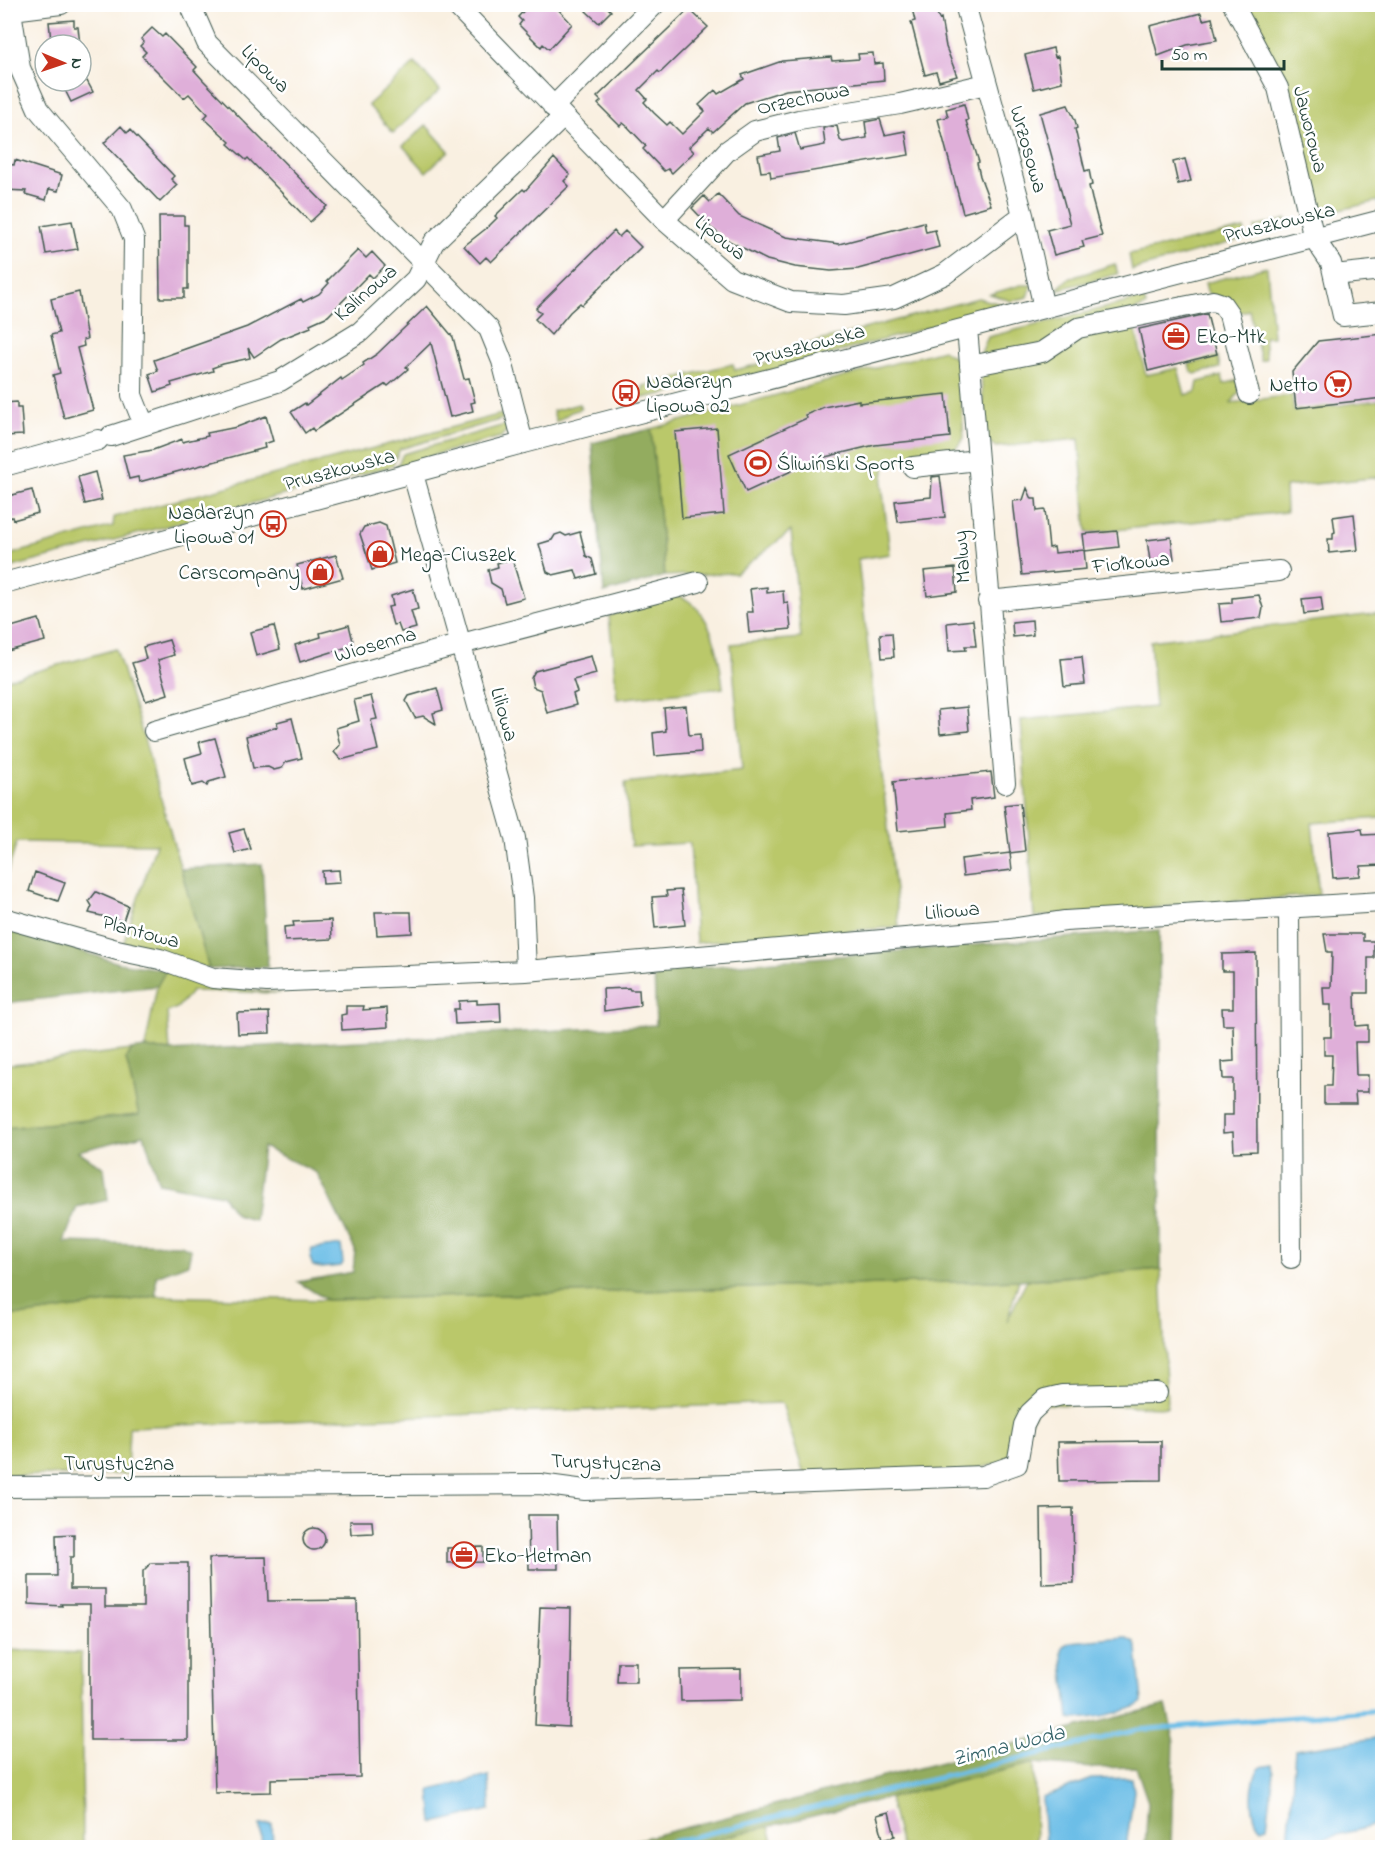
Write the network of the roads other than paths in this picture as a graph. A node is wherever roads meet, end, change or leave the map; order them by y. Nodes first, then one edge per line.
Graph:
1 (62, 4) edge
2 (190, 4) edge
3 (455, 4) edge
4 (655, 4) edge
5 (965, 4) edge
6 (1233, 4) edge
7 (8, 11) edge
8 (986, 84) junction
9 (557, 112) junction
10 (1023, 215) junction
11 (664, 220) junction
12 (1383, 220) edge
13 (1314, 238) junction
14 (425, 262) junction
15 (1383, 270) edge
16 (1334, 275) junction
17 (1044, 308) junction
18 (1383, 312) edge
19 (967, 328) junction
20 (970, 366) junction
21 (1249, 394) dead end
22 (144, 425) junction
23 (523, 443) junction
24 (978, 460) junction
25 (4, 466) edge
26 (913, 467) dead end
27 (413, 474) junction
28 (1279, 571) dead end
29 (698, 582) dead end
30 (4, 583) edge
31 (988, 601) junction
32 (461, 644) junction
33 (154, 731) dead end
34 (1005, 783) dead end
35 (1383, 902) edge
36 (1289, 907) junction
37 (4, 918) edge
38 (526, 971) junction
39 (267, 982) joint
40 (1291, 1258) dead end
41 (1157, 1394) dead end
42 (4, 1487) edge

1 - 7 street
2 - 14 street, Lipowa
3 - 9 street, Lipowa
4 - 9 street, Kalinowa
5 - 8 street, Wrzosowa
6 - 13 street, Jaworowa
7 - 22 street
8 - 10 street, Wrzosowa
8 - 11 street, Orzechowa
9 - 11 street, Lipowa
9 - 14 street, Kalinowa
10 - 11 street, Lipowa
10 - 17 street, Wrzosowa
12 - 13 street, Pruszkowska
13 - 16 street, Jaworowa
13 - 17 street, Pruszkowska
14 - 22 street, Kalinowa
14 - 23 street, Lipowa
15 - 16 street
16 - 18 street, Jaworowa
17 - 19 street, Pruszkowska
19 - 20 street, Malwy
19 - 23 street, Pruszkowska
20 - 21 street
20 - 24 street, Malwy
22 - 25 street, Kalinowa
23 - 27 street, Pruszkowska
24 - 26 street
24 - 31 street, Malwy
27 - 30 street, Pruszkowska
27 - 32 street, Liliowa
28 - 31 street, Fiołkowa
29 - 32 street, Wiosenna
31 - 34 street, Malwy
32 - 33 street, Wiosenna
32 - 38 street, Liliowa
35 - 36 street, Liliowa
36 - 38 street, Liliowa
36 - 40 street
37 - 39 street, Plantowa
38 - 39 street, Liliowa
41 - 42 street, Turystyczna

